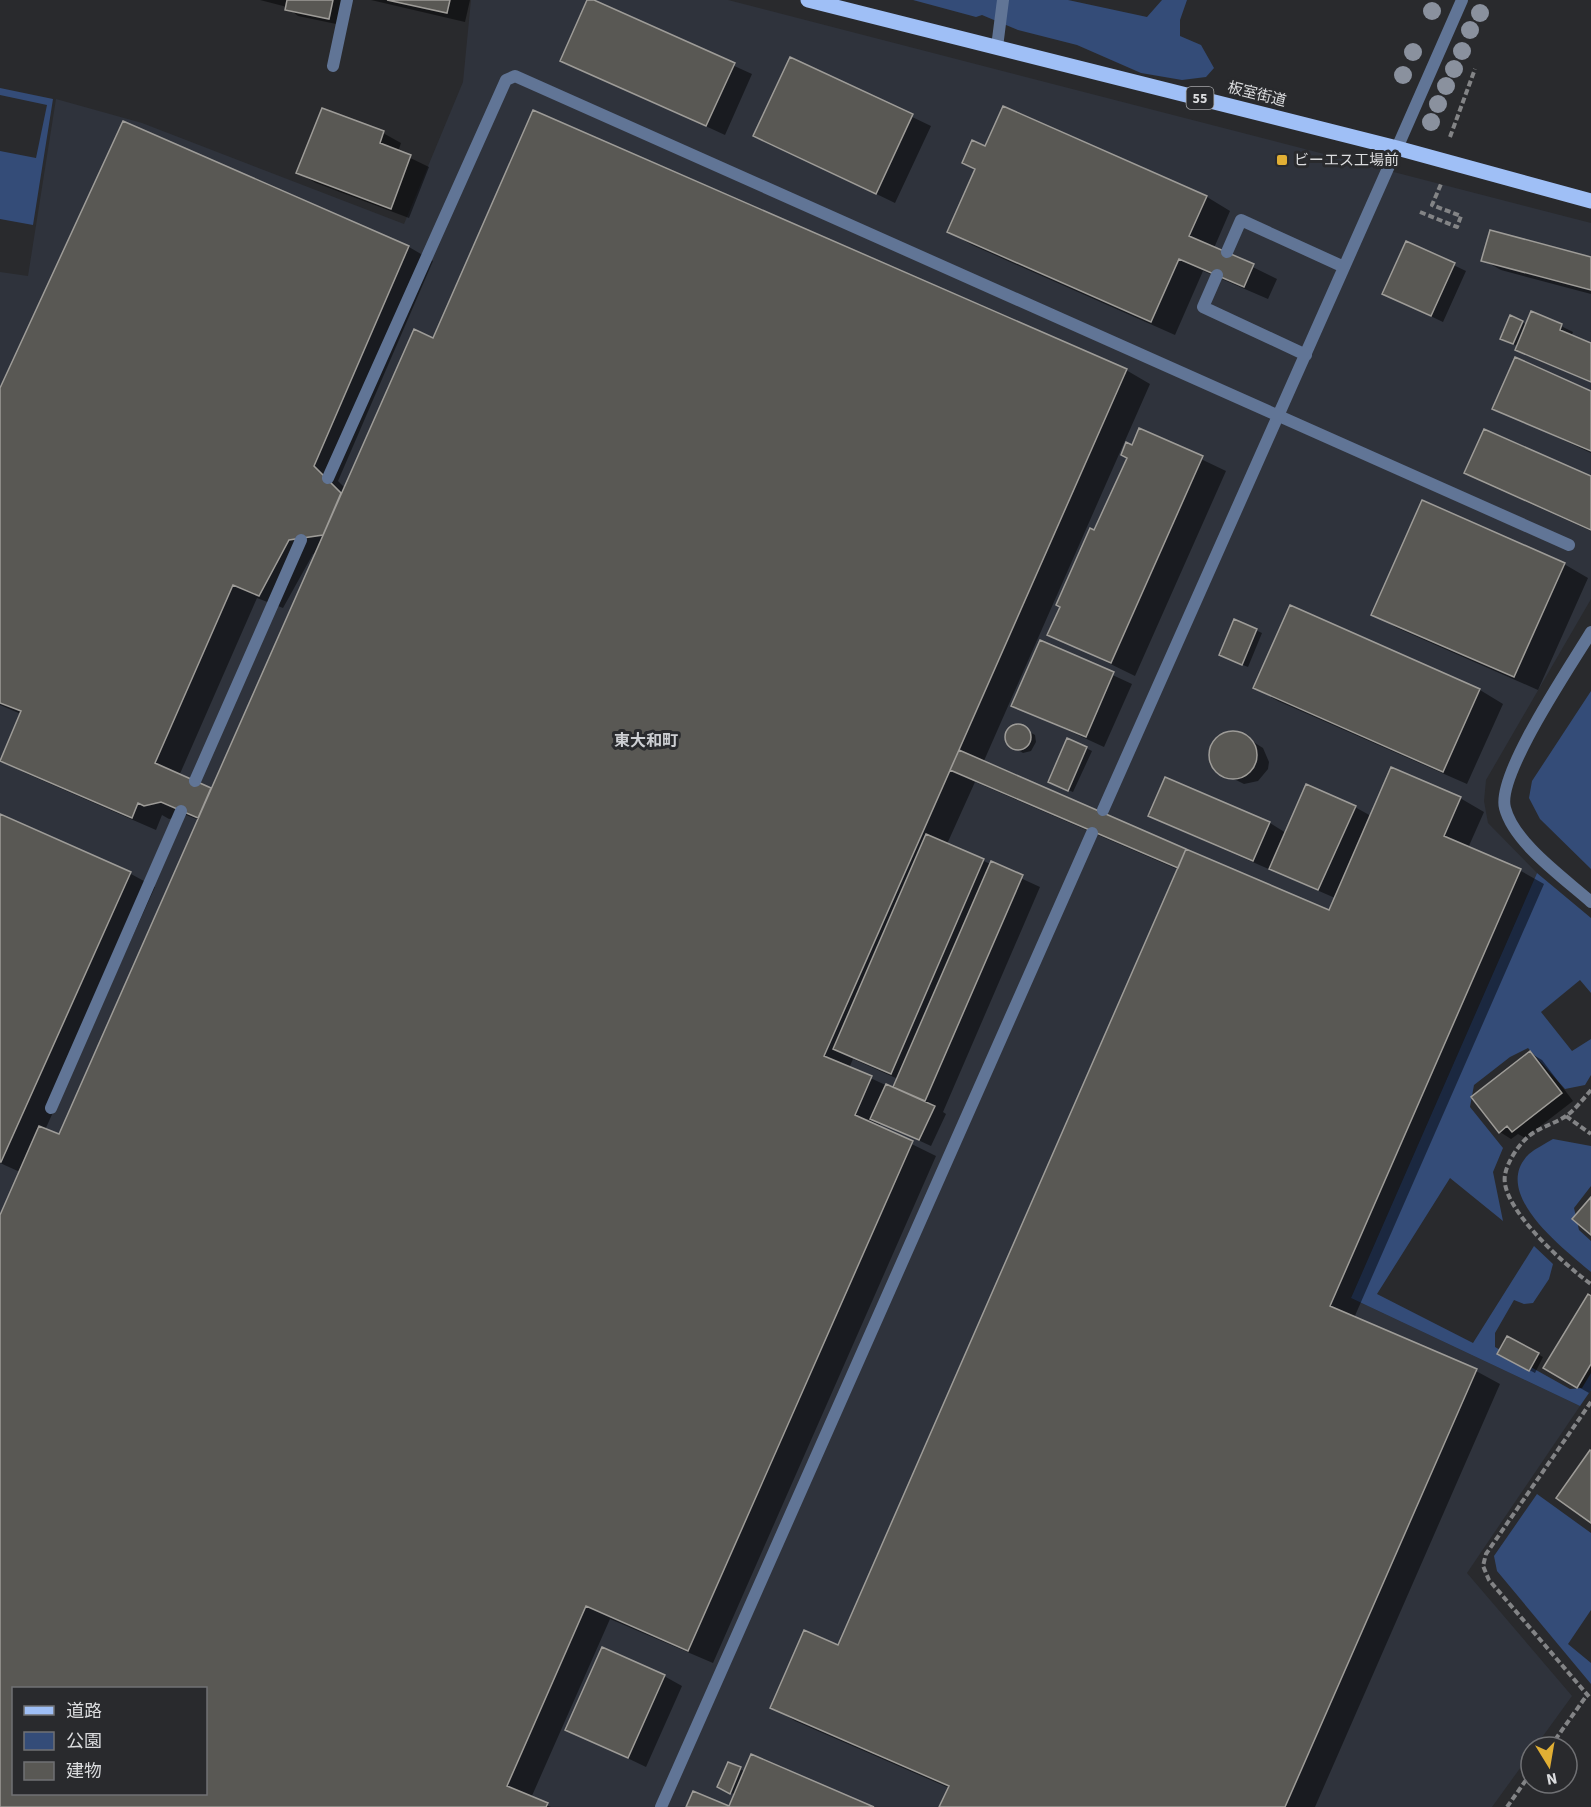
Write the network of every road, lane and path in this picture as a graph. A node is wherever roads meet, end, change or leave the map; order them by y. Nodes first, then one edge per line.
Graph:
1 (346, 0) edge
2 (808, 0) edge
3 (1003, 0) edge
4 (1462, 0) edge
5 (996, 47) junction
6 (333, 66) dead end
7 (1397, 148) junction
8 (1591, 201) edge
9 (1227, 252) dead end
10 (1344, 267) junction
11 (1217, 275) dead end
12 (1306, 355) junction
13 (1278, 416) junction
14 (328, 478) dead end
15 (301, 540) dead end
16 (1569, 545) dead end
17 (1591, 632) edge
18 (195, 781) dead end
19 (1103, 810) dead end
20 (181, 811) dead end
21 (1092, 833) dead end
22 (1591, 902) edge
23 (1591, 1090) edge
24 (51, 1108) dead end
25 (1566, 1116) junction
26 (1591, 1134) edge
27 (1591, 1284) edge
28 (1591, 1402) edge
29 (1587, 1695) junction
30 (1591, 1700) edge
31 (1559, 1735) edge
32 (1519, 1790) edge
33 (661, 1807) edge
34 (1507, 1807) edge

1 - 6 street
2 - 5 main road, 板室街道 / 55
3 - 5 street
4 - 7 street
5 - 7 main road, 板室街道 / 55
7 - 8 main road, 板室街道 / 55
7 - 10 street
9 - 10 street
10 - 12 street
11 - 12 street
12 - 13 street
13 - 14 street
13 - 16 street
13 - 19 street
15 - 18 street
17 - 22 street
20 - 24 street
21 - 33 street
23 - 25 path
25 - 26 path
25 - 27 path
28 - 29 path
29 - 30 path
29 - 31 path
32 - 34 path

